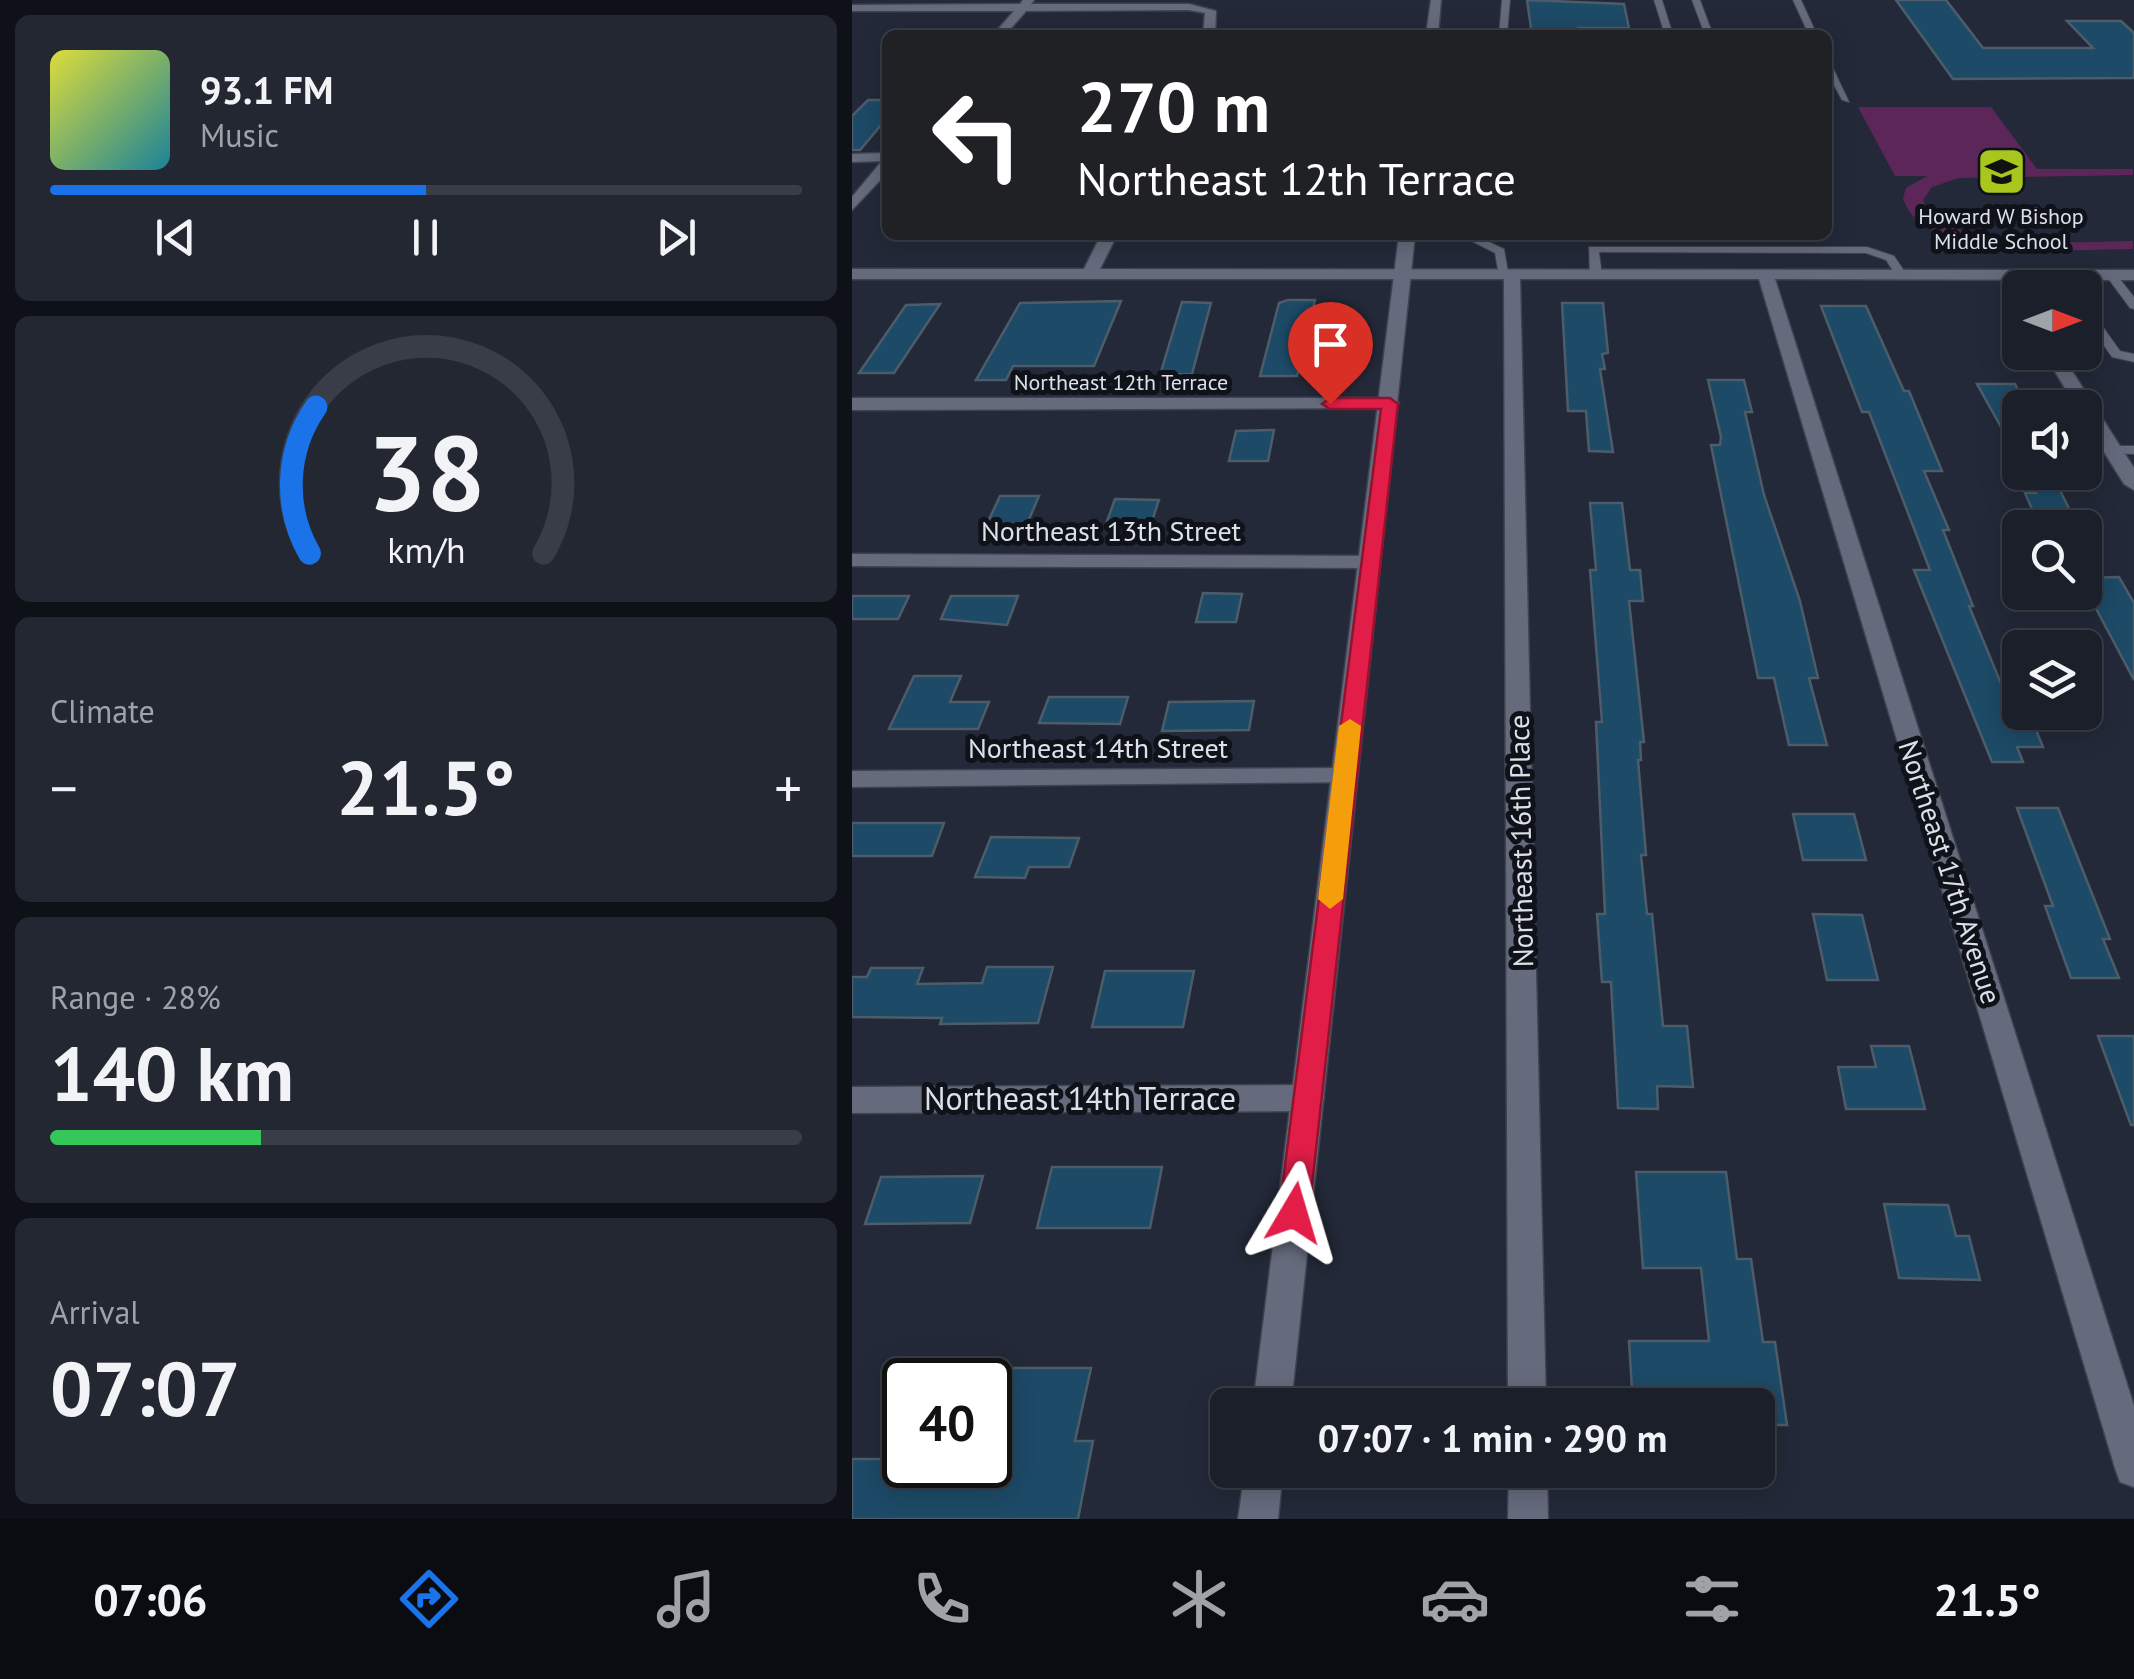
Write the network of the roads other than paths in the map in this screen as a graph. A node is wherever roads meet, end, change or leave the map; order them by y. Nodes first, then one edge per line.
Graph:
1 (1436, 0) edge
2 (1506, 0) edge
3 (1658, 0) edge
4 (1696, 0) edge
5 (1797, 0) edge
6 (1026, 4) edge
7 (852, 8) edge
8 (1003, 30) edge
9 (1209, 30) edge
10 (1433, 30) edge
11 (1504, 30) edge
12 (1667, 30) edge
13 (1707, 30) edge
14 (1811, 30) edge
15 (1832, 73) edge
16 (1846, 100) dead end
17 (852, 158) edge
18 (882, 160) edge
19 (882, 167) edge
20 (852, 206) edge
21 (1107, 240) edge
22 (1406, 240) edge
23 (1475, 240) edge
24 (1592, 240) edge
25 (1700, 240) edge
26 (1593, 249) junction
27 (1699, 249) junction
28 (852, 274) edge
29 (1090, 274) junction
30 (1403, 275) junction
31 (1766, 275) junction
32 (1901, 275) junction
33 (2002, 275) edge
34 (2111, 275) junction
35 (2134, 275) edge
36 (1508, 276) junction
37 (1596, 276) junction
38 (1700, 276) junction
39 (2102, 276) edge
40 (2134, 306) edge
41 (2102, 334) edge
42 (2134, 358) edge
43 (2061, 370) edge
44 (852, 404) edge
45 (1390, 404) junction
46 (2112, 450) junction
47 (2134, 450) edge
48 (2134, 484) edge
49 (852, 560) edge
50 (1369, 562) junction
51 (1344, 776) junction
52 (852, 779) edge
53 (1308, 1098) junction
54 (852, 1100) edge
55 (1274, 1388) edge
56 (1527, 1388) edge
57 (2134, 1468) edge
58 (1262, 1488) edge
59 (1528, 1488) edge
60 (1258, 1519) edge
61 (1528, 1519) edge

1 - 10 street
2 - 11 lane
3 - 12 lane
4 - 13 lane
5 - 14 lane
6 - 7 street
6 - 8 street
6 - 9 street
15 - 16 lane
17 - 18 street
19 - 20 street
21 - 29 street
22 - 30 street
23 - 36 lane
24 - 26 lane
25 - 27 lane
26 - 27 lane
26 - 37 lane
27 - 32 lane
27 - 38 lane
28 - 29 street
29 - 30 street
30 - 36 street
30 - 45 street
31 - 32 street
31 - 38 street
31 - 57 street, Northeast 17th Avenue
32 - 33 street
34 - 35 street
34 - 39 street
34 - 40 lane
36 - 37 street
36 - 56 street, Northeast 16th Place
37 - 38 street
41 - 42 lane
43 - 46 street
44 - 45 street, Northeast 12th Terrace
45 - 50 street
46 - 47 lane
46 - 48 street
49 - 50 street, Northeast 13th Street
50 - 51 street
51 - 52 street, Northeast 14th Street
51 - 53 street
53 - 54 street, Northeast 14th Terrace
53 - 55 street
58 - 60 street
59 - 61 street

